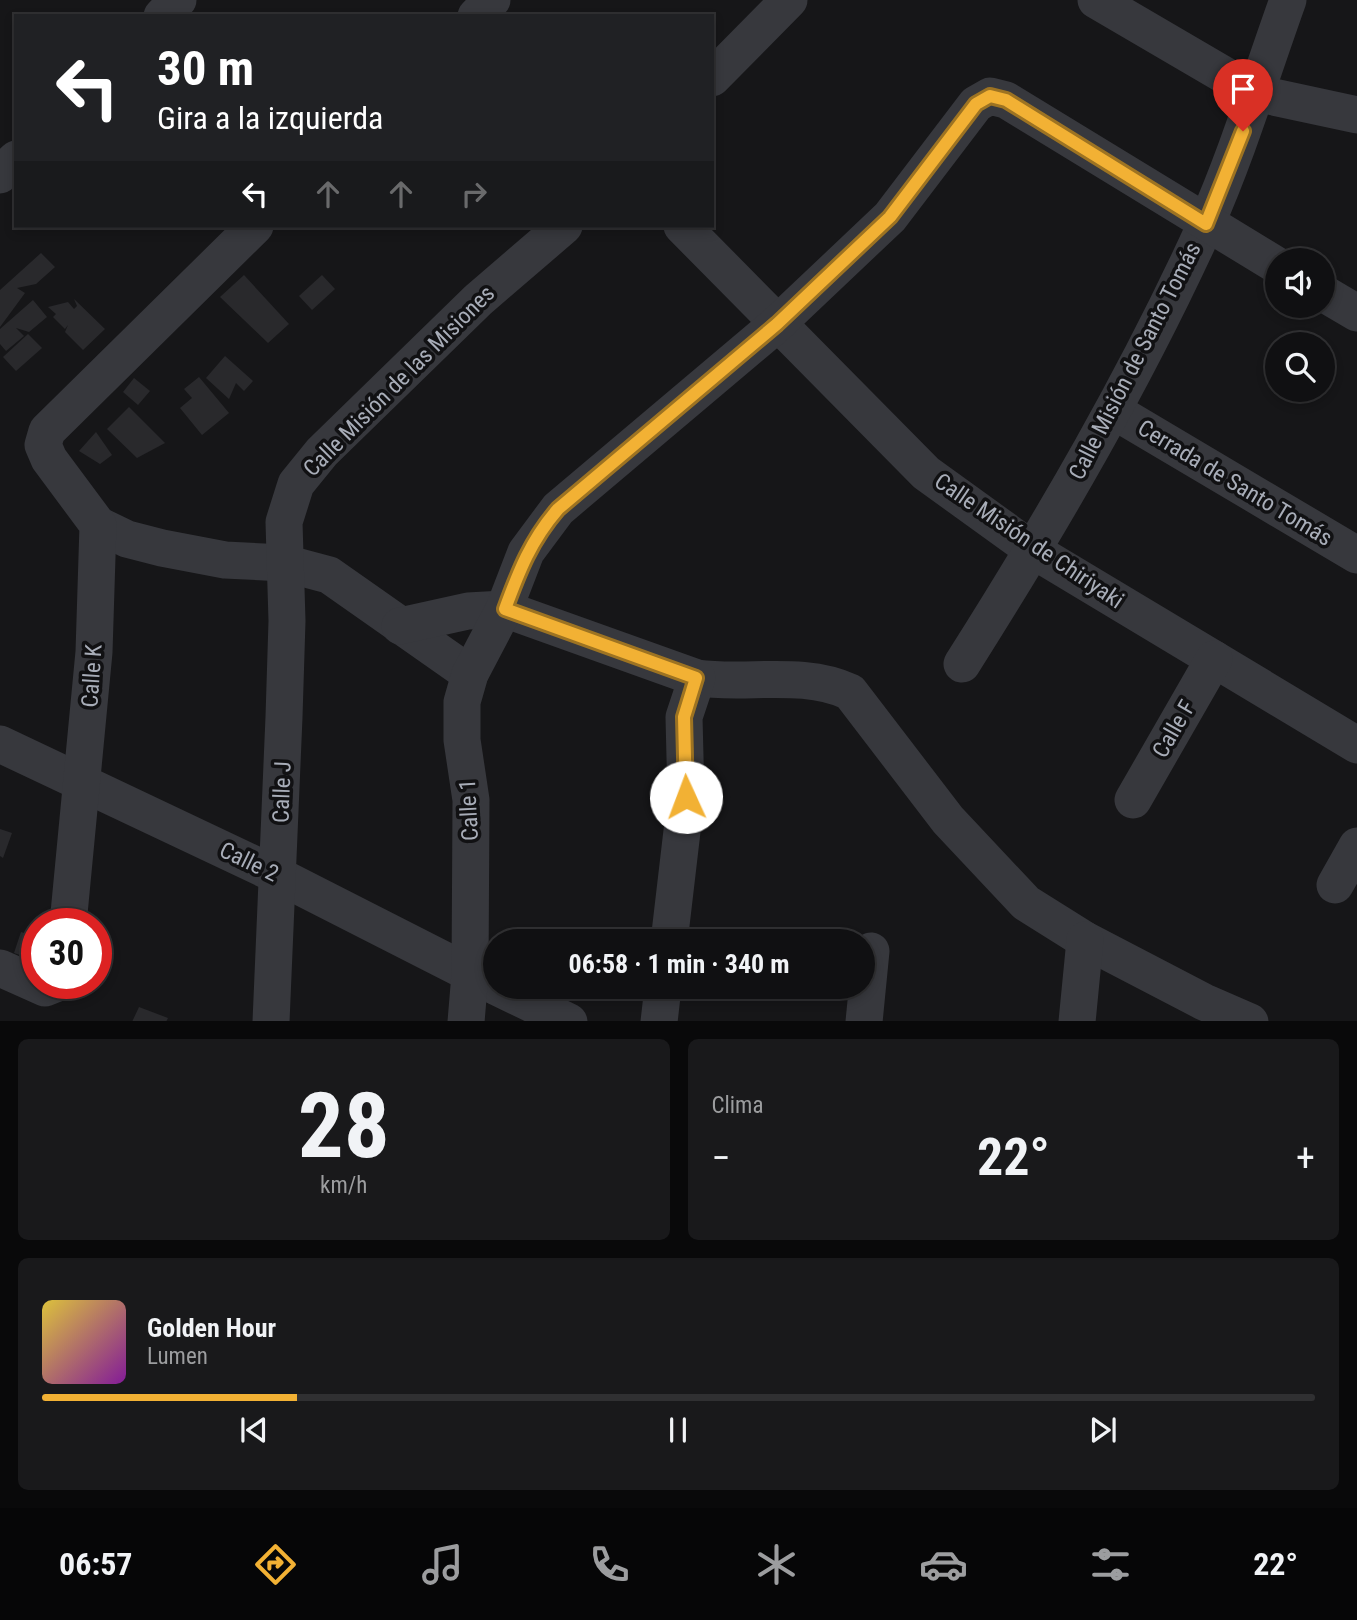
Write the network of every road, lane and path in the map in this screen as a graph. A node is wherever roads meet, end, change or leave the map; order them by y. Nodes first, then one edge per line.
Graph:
1 (178, 0) edge
2 (789, 0) edge
3 (1096, 0) edge
4 (1288, 0) edge
5 (164, 14) edge
6 (714, 76) edge
7 (1255, 93) junction
8 (1357, 115) edge
9 (14, 161) edge
10 (0, 175) edge
11 (1206, 224) junction
12 (254, 228) edge
13 (562, 228) edge
14 (684, 228) edge
15 (1265, 258) edge
16 (1335, 300) edge
17 (1357, 313) edge
18 (777, 324) junction
19 (1114, 411) junction
20 (98, 525) junction
21 (1034, 551) junction
22 (1357, 555) edge
23 (284, 563) junction
24 (505, 609) junction
25 (400, 626) junction
26 (1214, 659) junction
27 (962, 664) dead end
28 (470, 674) junction
29 (696, 678) junction
30 (0, 744) edge
31 (1357, 745) edge
32 (84, 781) junction
33 (1133, 800) dead end
34 (1357, 846) edge
35 (279, 876) junction
36 (1335, 886) dead end
37 (70, 908) edge
38 (671, 929) edge
39 (483, 936) edge
40 (1085, 940) junction
41 (0, 968) edge
42 (21, 977) edge
43 (483, 980) edge
44 (483, 989) edge
45 (523, 999) edge
46 (662, 999) edge
47 (866, 999) edge
48 (271, 1021) edge
49 (466, 1021) edge
50 (569, 1021) edge
51 (659, 1021) edge
52 (864, 1021) edge
53 (1077, 1021) edge
54 (1250, 1021) edge

1 - 5 street
2 - 6 street
3 - 7 street
4 - 7 street, Calle Misión de Santo Tomás
7 - 8 street
7 - 11 street, Calle Misión de Santo Tomás
9 - 10 street
11 - 15 street
11 - 18 street, Calle 1
11 - 19 street, Calle Misión de Santo Tomás
12 - 20 street
13 - 23 street, Calle Misión de las Misiones
14 - 18 street, Calle Misión de Chiriyaki
16 - 17 street
18 - 21 street, Calle Misión de Chiriyaki
18 - 24 street, Calle 1
19 - 21 street, Calle Misión de Santo Tomás
19 - 22 street, Cerrada de Santo Tomás
20 - 23 street
20 - 32 street, Calle K
21 - 26 street, Calle Misión de Chiriyaki
21 - 27 street, Calle Misión de Santo Tomás
23 - 25 street
23 - 35 street, Calle J
24 - 25 street
24 - 28 street, Calle 1
24 - 29 street
25 - 28 street
26 - 31 street, Calle Misión de Chiriyaki
26 - 33 street, Calle F
28 - 39 street, Calle 1
29 - 38 street
29 - 40 street
30 - 32 street, Calle 2
32 - 35 street, Calle 2
32 - 37 street, Calle K
34 - 36 street
35 - 43 street, Calle 2
35 - 48 street, Calle J
40 - 53 street
40 - 54 street
41 - 42 street
44 - 49 street, Calle 1
45 - 50 street, Calle 2
46 - 51 street
47 - 52 street

